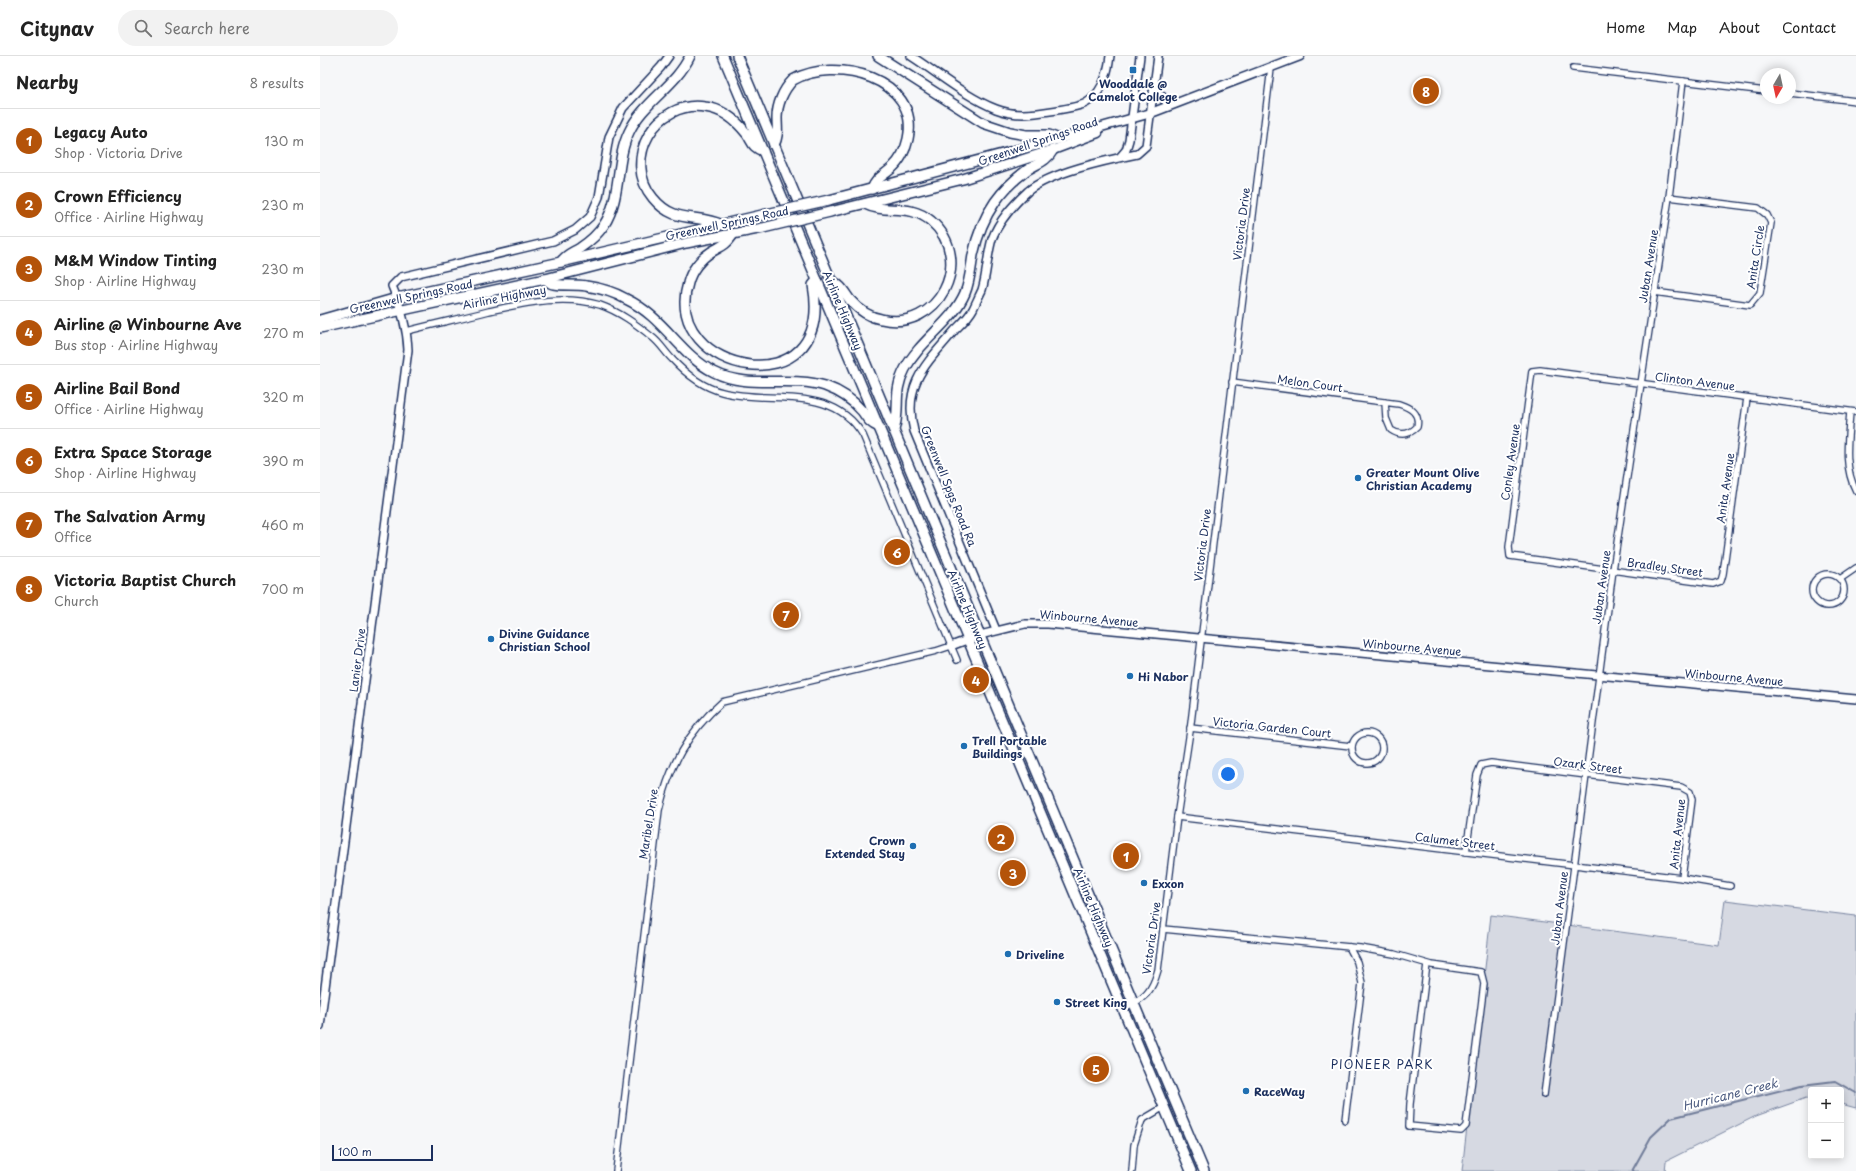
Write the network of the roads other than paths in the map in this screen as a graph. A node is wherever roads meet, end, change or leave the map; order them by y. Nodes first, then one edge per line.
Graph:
1 (669, 56) edge
2 (690, 56) edge
3 (723, 56) edge
4 (737, 56) edge
5 (878, 56) edge
6 (911, 56) edge
7 (1110, 56) edge
8 (1140, 56) edge
9 (1158, 56) edge
10 (1300, 56) edge
11 (1271, 68) junction
12 (1573, 68) dead end
13 (1683, 82) junction
14 (1154, 89) junction
15 (1760, 90) edge
16 (1796, 94) edge
17 (1856, 101) edge
18 (1176, 103) junction
19 (1151, 113) junction
20 (1132, 119) junction
21 (1059, 139) junction
22 (774, 145) junction
23 (1053, 150) junction
24 (763, 151) junction
25 (1120, 157) junction
26 (872, 189) junction
27 (1669, 197) junction
28 (864, 204) junction
29 (722, 225) junction
30 (732, 236) junction
31 (561, 262) junction
32 (545, 279) junction
33 (817, 280) junction
34 (832, 281) junction
35 (1654, 292) junction
36 (397, 298) junction
37 (402, 310) junction
38 (320, 320) edge
39 (320, 328) edge
40 (407, 330) junction
41 (1532, 371) joint
42 (1232, 382) junction
43 (1642, 384) junction
44 (1747, 398) junction
45 (1385, 402) junction
46 (1853, 412) edge
47 (879, 427) junction
48 (894, 430) junction
49 (1856, 491) edge
50 (1510, 556) joint
51 (1856, 568) edge
52 (1613, 570) junction
53 (1840, 579) junction
54 (1721, 581) joint
55 (996, 630) junction
56 (980, 635) junction
57 (1201, 639) junction
58 (967, 640) junction
59 (951, 646) junction
60 (957, 660) dead end
61 (1599, 676) junction
62 (1856, 699) edge
63 (1190, 728) junction
64 (1351, 746) junction
65 (1586, 774) junction
66 (1690, 792) joint
67 (1053, 812) junction
68 (1043, 817) junction
69 (1177, 817) junction
70 (1466, 852) junction
71 (1574, 866) junction
72 (1682, 878) junction
73 (1730, 886) dead end
74 (1163, 930) junction
75 (1349, 947) junction
76 (1427, 964) junction
77 (1134, 1003) junction
78 (1123, 1008) junction
79 (320, 1026) edge
80 (1544, 1095) dead end
81 (1176, 1106) junction
82 (1164, 1107) junction
83 (1345, 1120) dead end
84 (616, 1171) edge
85 (1132, 1171) edge
86 (1191, 1171) edge
87 (1204, 1171) edge

1 - 36 street
2 - 31 main road
3 - 24 main road, Airline Highway
4 - 22 main road, Airline Highway
5 - 21 main road
6 - 7 street
8 - 20 street
9 - 14 street, Greenwell Spgs Road Ra
10 - 11 main road, Greenwell Springs Road
11 - 18 main road, Greenwell Springs Road
11 - 42 street, Victoria Drive
12 - 13 street
13 - 15 street
13 - 27 street, Juban Avenue
14 - 18 main road
14 - 19 street, Greenwell Spgs Road Ra
16 - 17 street
18 - 19 main road, Greenwell Springs Road
19 - 20 main road, Greenwell Springs Road
19 - 25 street, Greenwell Spgs Road Ra
20 - 21 main road, Greenwell Springs Road
20 - 23 main road, Greenwell Springs Road
20 - 25 street
21 - 26 main road, Greenwell Springs Road
22 - 26 main road
22 - 34 main road, Airline Highway
23 - 28 main road, Greenwell Springs Road
23 - 48 main road
24 - 29 main road
24 - 33 main road, Airline Highway
25 - 55 street, Greenwell Spgs Road Ra
26 - 29 main road, Greenwell Springs Road, bridge
27 - 35 street, Juban Avenue
27 - 35 street, Anita Circle
28 - 30 main road, Greenwell Springs Road, bridge
28 - 34 main road
29 - 31 main road, Greenwell Springs Road
30 - 32 main road, Greenwell Springs Road
30 - 33 main road
31 - 36 main road, Greenwell Springs Road
32 - 37 main road, Greenwell Springs Road
32 - 47 main road
33 - 47 main road, Airline Highway
34 - 48 main road, Airline Highway
35 - 43 street, Juban Avenue
36 - 37 street, Lanier Drive
36 - 38 main road, Greenwell Springs Road
37 - 39 main road, Greenwell Springs Road
37 - 40 street, Lanier Drive
40 - 59 street, Airline Highway
40 - 79 street, Lanier Drive
41 - 43 street, Clinton Avenue
41 - 50 street, Conley Avenue
42 - 45 street, Melon Court
42 - 57 street, Victoria Drive
43 - 44 street, Clinton Avenue
43 - 52 street, Juban Avenue
44 - 46 street, Clinton Avenue
44 - 54 street, Anita Avenue
45 - 45 street, Melon Court
46 - 49 street
47 - 58 main road, Airline Highway
48 - 56 main road, Airline Highway
50 - 52 street, Bradley Street
51 - 53 street
52 - 54 street, Bradley Street
52 - 61 street, Juban Avenue
53 - 53 street
55 - 56 street, Winbourne Avenue
55 - 57 street, Winbourne Avenue
56 - 58 street, Winbourne Avenue
56 - 67 main road, Airline Highway
57 - 61 street, Winbourne Avenue
57 - 63 street, Victoria Drive
58 - 59 street, Maribel Drive
58 - 68 main road, Airline Highway
59 - 60 street, Airline Highway
59 - 84 street, Maribel Drive
61 - 62 street, Winbourne Avenue
61 - 65 street, Juban Avenue
63 - 64 street, Victoria Garden Court
63 - 69 street, Victoria Drive
64 - 64 street
65 - 66 street, Ozark Street
65 - 70 street, Ozark Street
65 - 71 street, Juban Avenue
66 - 72 street, Anita Avenue
67 - 68 main road
67 - 77 main road, Airline Highway
68 - 78 main road, Airline Highway
69 - 70 street, Calumet Street
69 - 74 street, Victoria Drive
70 - 71 street, Calumet Street
71 - 72 street, Calumet Street
71 - 80 street, Juban Avenue
72 - 73 street, Calumet Street
74 - 75 street
74 - 77 street, Victoria Drive
75 - 76 street
75 - 83 street
76 - 76 street
77 - 78 street, Victoria Drive
77 - 81 main road, Airline Highway
78 - 82 main road, Airline Highway
81 - 82 main road
81 - 87 main road, Airline Highway
82 - 85 street
82 - 86 main road, Airline Highway

